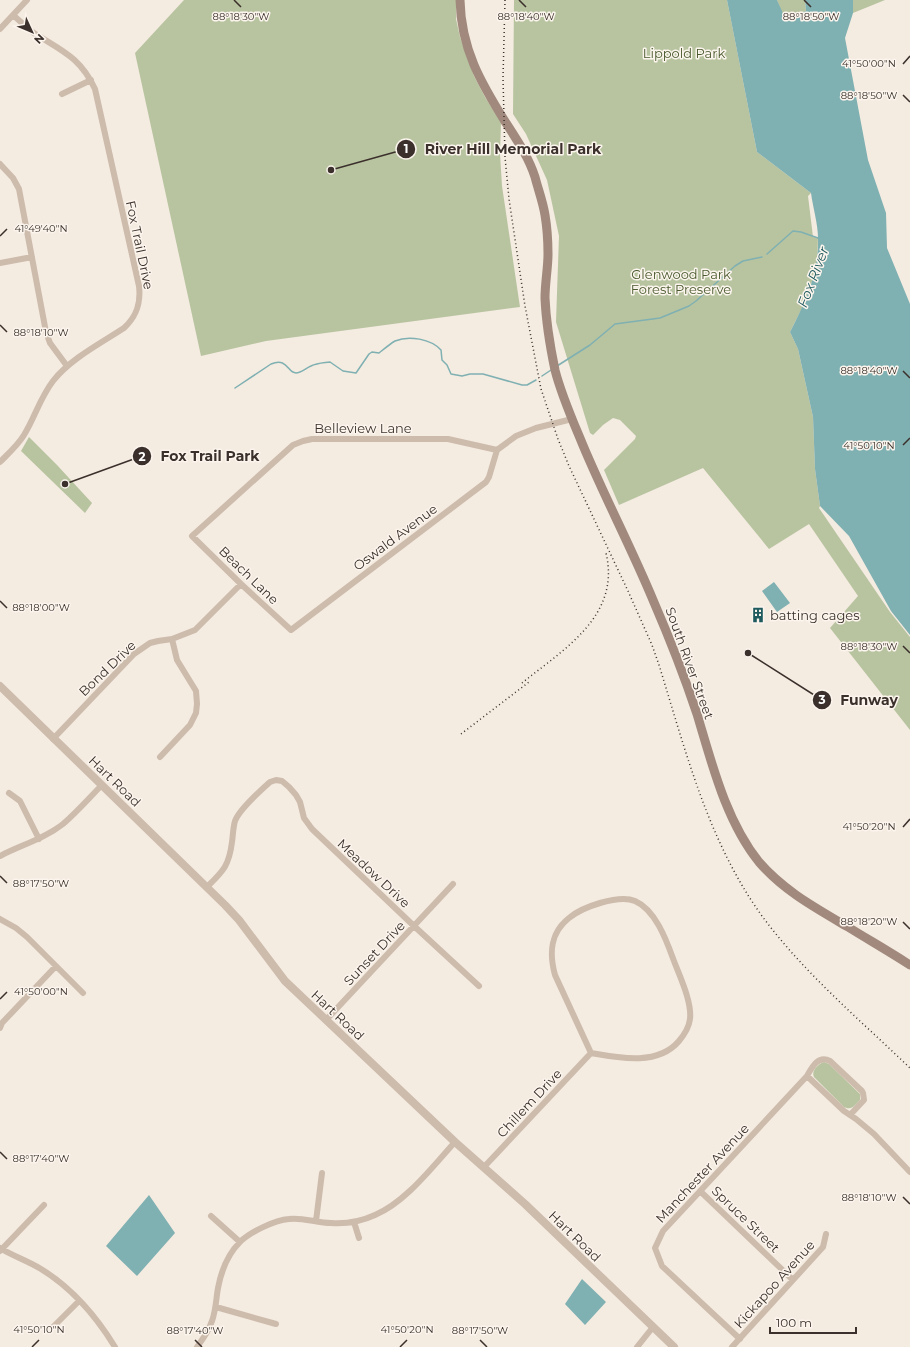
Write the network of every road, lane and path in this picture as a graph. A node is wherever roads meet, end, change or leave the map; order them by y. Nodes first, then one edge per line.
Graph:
1 (27, 0) edge
2 (460, 0) edge
3 (13, 15) junction
4 (0, 29) edge
5 (91, 80) junction
6 (62, 94) dead end
7 (0, 164) edge
8 (32, 257) junction
9 (0, 263) edge
10 (68, 366) junction
11 (572, 419) junction
12 (497, 450) junction
13 (0, 462) edge
14 (192, 536) joint
15 (241, 584) junction
16 (291, 630) joint
17 (172, 639) junction
18 (0, 686) edge
19 (53, 739) junction
20 (160, 757) dead end
21 (102, 784) junction
22 (9, 793) dead end
23 (39, 839) junction
24 (0, 856) edge
25 (453, 884) dead end
26 (208, 887) junction
27 (0, 919) edge
28 (414, 926) junction
29 (910, 965) edge
30 (56, 966) junction
31 (479, 986) dead end
32 (83, 993) dead end
33 (326, 1020) junction
34 (0, 1028) edge
35 (591, 1053) junction
36 (807, 1076) junction
37 (850, 1115) junction
38 (455, 1142) junction
39 (484, 1167) junction
40 (910, 1172) edge
41 (322, 1173) dead end
42 (700, 1191) junction
43 (44, 1205) dead end
44 (211, 1216) dead end
45 (316, 1221) junction
46 (354, 1222) junction
47 (826, 1234) dead end
48 (359, 1238) dead end
49 (240, 1242) junction
50 (1, 1249) edge
51 (793, 1280) junction
52 (79, 1300) junction
53 (216, 1307) junction
54 (276, 1324) dead end
55 (54, 1326) dead end
56 (653, 1327) junction
57 (740, 1339) junction
58 (115, 1347) edge
59 (197, 1347) edge
60 (637, 1347) edge
61 (674, 1347) edge
62 (732, 1347) edge

1 - 3 street
2 - 11 main road, South River Street
3 - 4 street
3 - 5 street, Fox Trail Drive
5 - 6 street
5 - 10 street, Fox Trail Drive
7 - 8 street
8 - 9 street
8 - 10 street
10 - 13 street, Fox Trail Drive
11 - 12 street
11 - 29 main road, South River Street
12 - 14 street, Belleview Lane
12 - 16 street, Oswald Avenue
14 - 15 street, Beach Lane
15 - 16 street, Beach Lane
15 - 17 street, Bond Drive
17 - 19 street, Bond Drive
17 - 20 street
18 - 19 street, Hart Road
19 - 21 street, Hart Road
21 - 23 street
21 - 26 street, Hart Road
22 - 23 street
23 - 24 street
25 - 28 street, Sunset Drive
26 - 28 street, Meadow Drive
26 - 33 street, Hart Road
27 - 30 street
28 - 31 street, Meadow Drive
28 - 33 street, Sunset Drive
30 - 32 street
30 - 34 street
33 - 38 street, Hart Road
35 - 35 street
35 - 39 street, Chillem Drive
36 - 37 street
36 - 37 street, Manchester Avenue
36 - 42 street, Manchester Avenue
37 - 40 street
38 - 39 street, Hart Road
38 - 46 street
39 - 56 street, Hart Road
41 - 45 street
42 - 51 street, Spruce Street
42 - 57 street, Manchester Avenue
43 - 50 street
44 - 49 street
45 - 46 street
45 - 49 street
46 - 48 street
47 - 51 street, Kickapoo Avenue
49 - 53 street
50 - 52 street
51 - 57 street, Kickapoo Avenue
52 - 55 street
52 - 58 street
53 - 54 street
53 - 59 street
56 - 60 street
56 - 61 street, Hart Road
57 - 62 street, Kickapoo Avenue

